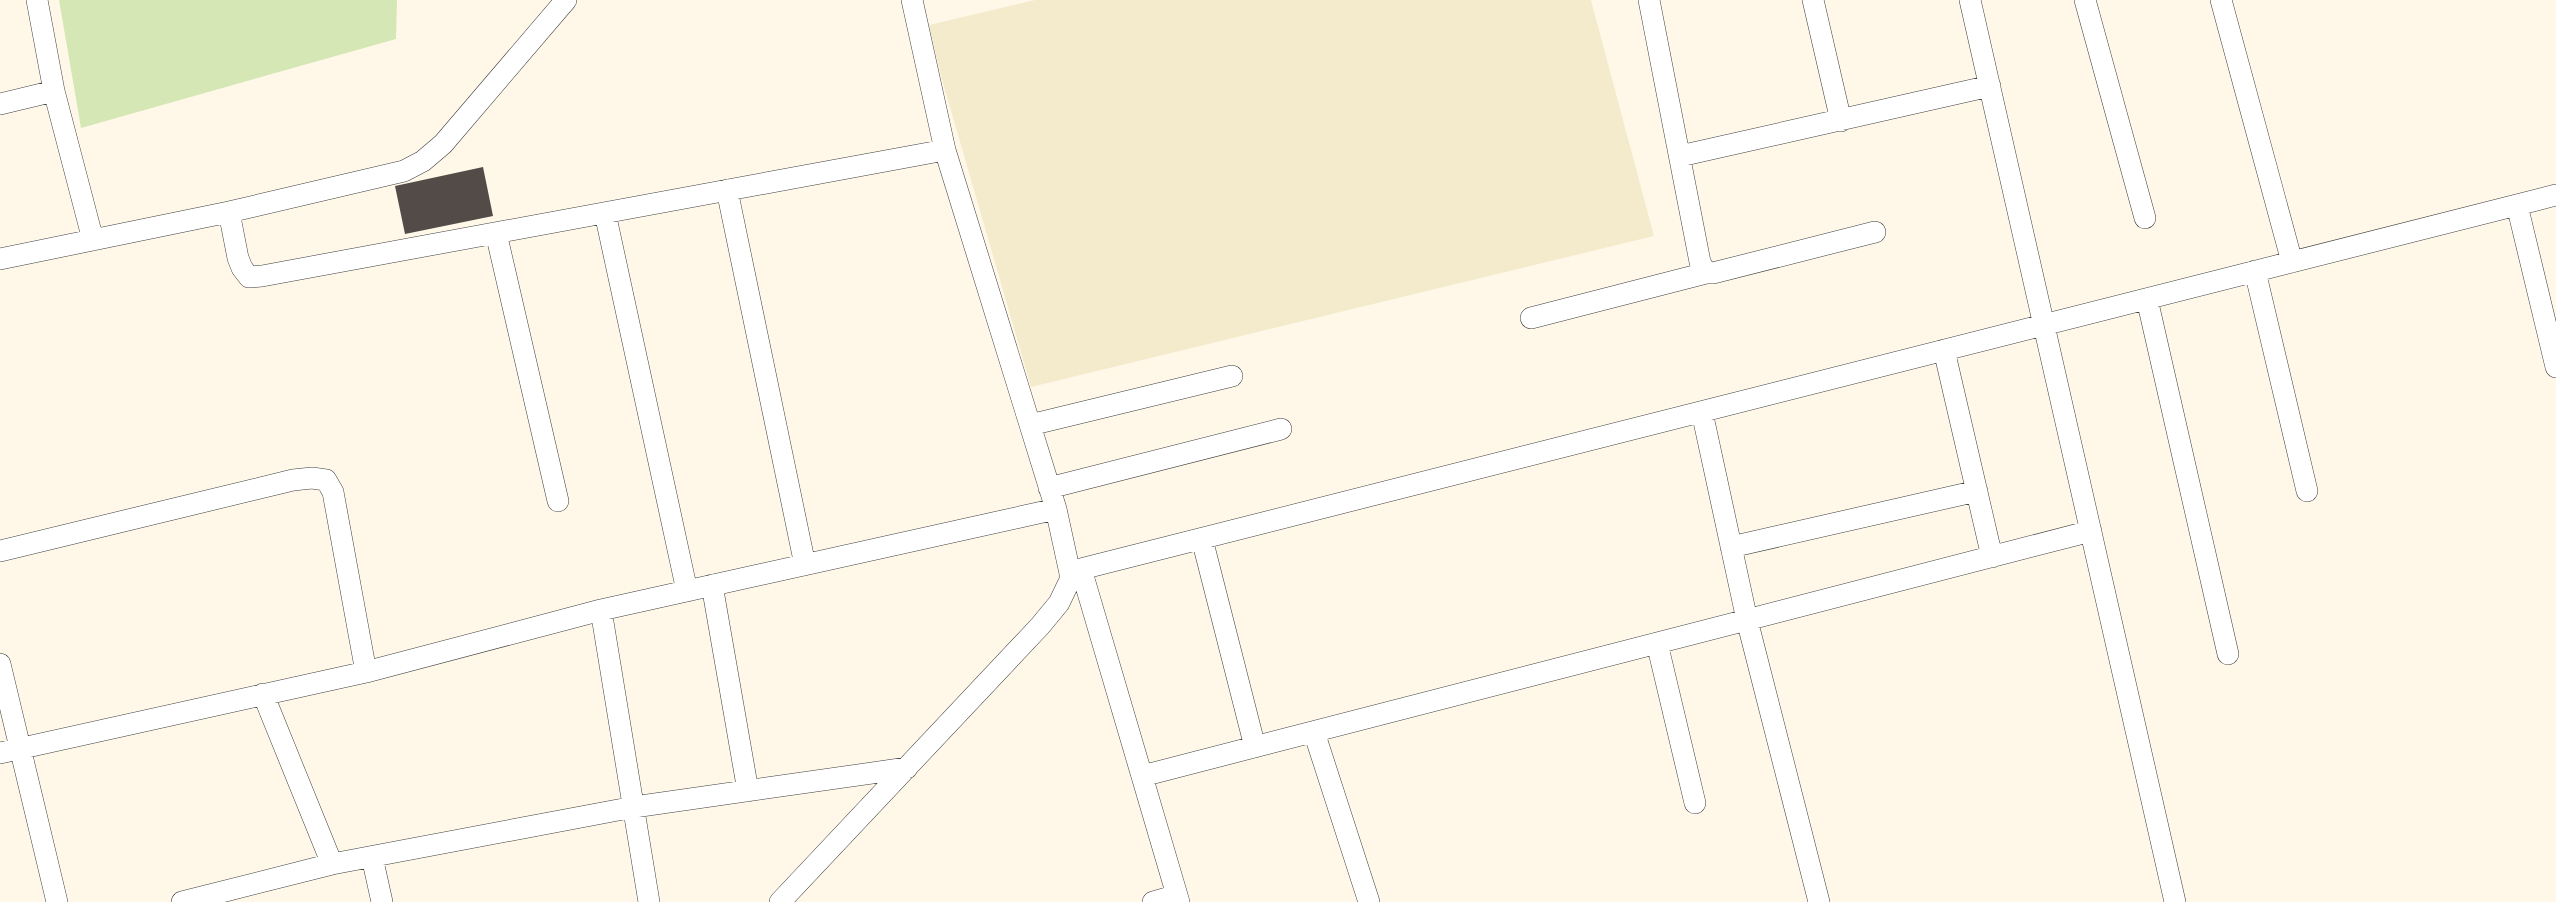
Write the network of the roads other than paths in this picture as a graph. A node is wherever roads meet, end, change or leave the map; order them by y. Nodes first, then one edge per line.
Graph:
1 (38, 0) edge
2 (566, 0) edge
3 (912, 0) edge
4 (1649, 0) edge
5 (1813, 0) edge
6 (1970, 0) edge
7 (2085, 0) edge
8 (2221, 0) edge
9 (1990, 86) junction
10 (54, 91) junction
11 (0, 104) edge
12 (1841, 121) junction
13 (945, 150) junction
14 (1680, 156) junction
15 (727, 190) junction
16 (2556, 195) edge
17 (2517, 205) junction
18 (229, 212) junction
19 (605, 213) junction
20 (2145, 218) dead end
21 (1875, 232) dead end
22 (496, 233) junction
23 (93, 240) junction
24 (0, 259) edge
25 (2292, 262) junction
26 (1706, 272) junction
27 (2255, 272) junction
28 (2147, 299) junction
29 (1531, 318) dead end
30 (2044, 325) junction
31 (1944, 350) junction
32 (2556, 367) edge
33 (1232, 376) dead end
34 (1702, 412) junction
35 (1030, 425) junction
36 (1281, 430) dead end
37 (1049, 488) junction
38 (1977, 491) junction
39 (2307, 491) dead end
40 (558, 502) dead end
41 (1056, 509) junction
42 (2091, 532) junction
43 (1202, 539) junction
44 (1731, 547) junction
45 (0, 551) edge
46 (1992, 557) junction
47 (805, 565) junction
48 (1076, 574) junction
49 (712, 585) junction
50 (686, 591) junction
51 (601, 610) junction
52 (1747, 620) junction
53 (1657, 643) junction
54 (2228, 654) dead end
55 (0, 664) edge
56 (366, 672) junction
57 (263, 694) junction
58 (1314, 732) junction
59 (21, 747) junction
60 (1255, 747) junction
61 (0, 753) edge
62 (907, 768) junction
63 (1142, 776) junction
64 (748, 791) junction
65 (1695, 803) dead end
66 (634, 807) junction
67 (372, 857) junction
68 (332, 864) junction
69 (1178, 899) edge
70 (57, 902) edge
71 (182, 902) edge
72 (382, 902) edge
73 (649, 902) edge
74 (780, 902) edge
75 (1153, 902) edge
76 (1369, 902) edge
77 (1819, 902) edge
78 (2175, 902) edge

1 - 10 street
2 - 18 street
3 - 13 street
4 - 14 street
5 - 12 street
6 - 9 street
7 - 20 street
8 - 25 street
9 - 12 street
9 - 30 street
10 - 11 street
10 - 23 street
12 - 14 street
13 - 15 street
13 - 35 street
14 - 26 street
15 - 19 street
15 - 47 street
16 - 17 street
17 - 25 street
17 - 32 street
18 - 22 street
18 - 23 street
19 - 22 street
19 - 50 street
21 - 26 street
22 - 40 street
23 - 24 street
25 - 27 street
26 - 29 street
27 - 28 street
27 - 39 street
28 - 30 street
28 - 54 street
30 - 31 street
30 - 42 street
31 - 34 street
31 - 38 street
33 - 35 street
34 - 43 street
34 - 44 street
35 - 37 street
36 - 37 street
37 - 41 street
38 - 44 street
38 - 46 street
41 - 47 street
41 - 48 street
42 - 46 street
42 - 78 street
43 - 48 street
43 - 60 street
44 - 52 street
45 - 56 street
46 - 52 street
47 - 49 street
48 - 62 street
48 - 63 street
49 - 50 street
49 - 64 street
50 - 51 street
51 - 56 street
51 - 66 street
52 - 53 street
52 - 77 street
53 - 58 street
53 - 65 street
55 - 59 street
56 - 57 street
57 - 59 street
57 - 68 street
58 - 60 street
58 - 76 street
59 - 61 street
59 - 70 street
60 - 63 street
62 - 64 street
62 - 74 street
63 - 69 street
64 - 66 street
66 - 67 street
66 - 73 street
67 - 68 street
67 - 72 street
68 - 71 street
69 - 75 street

